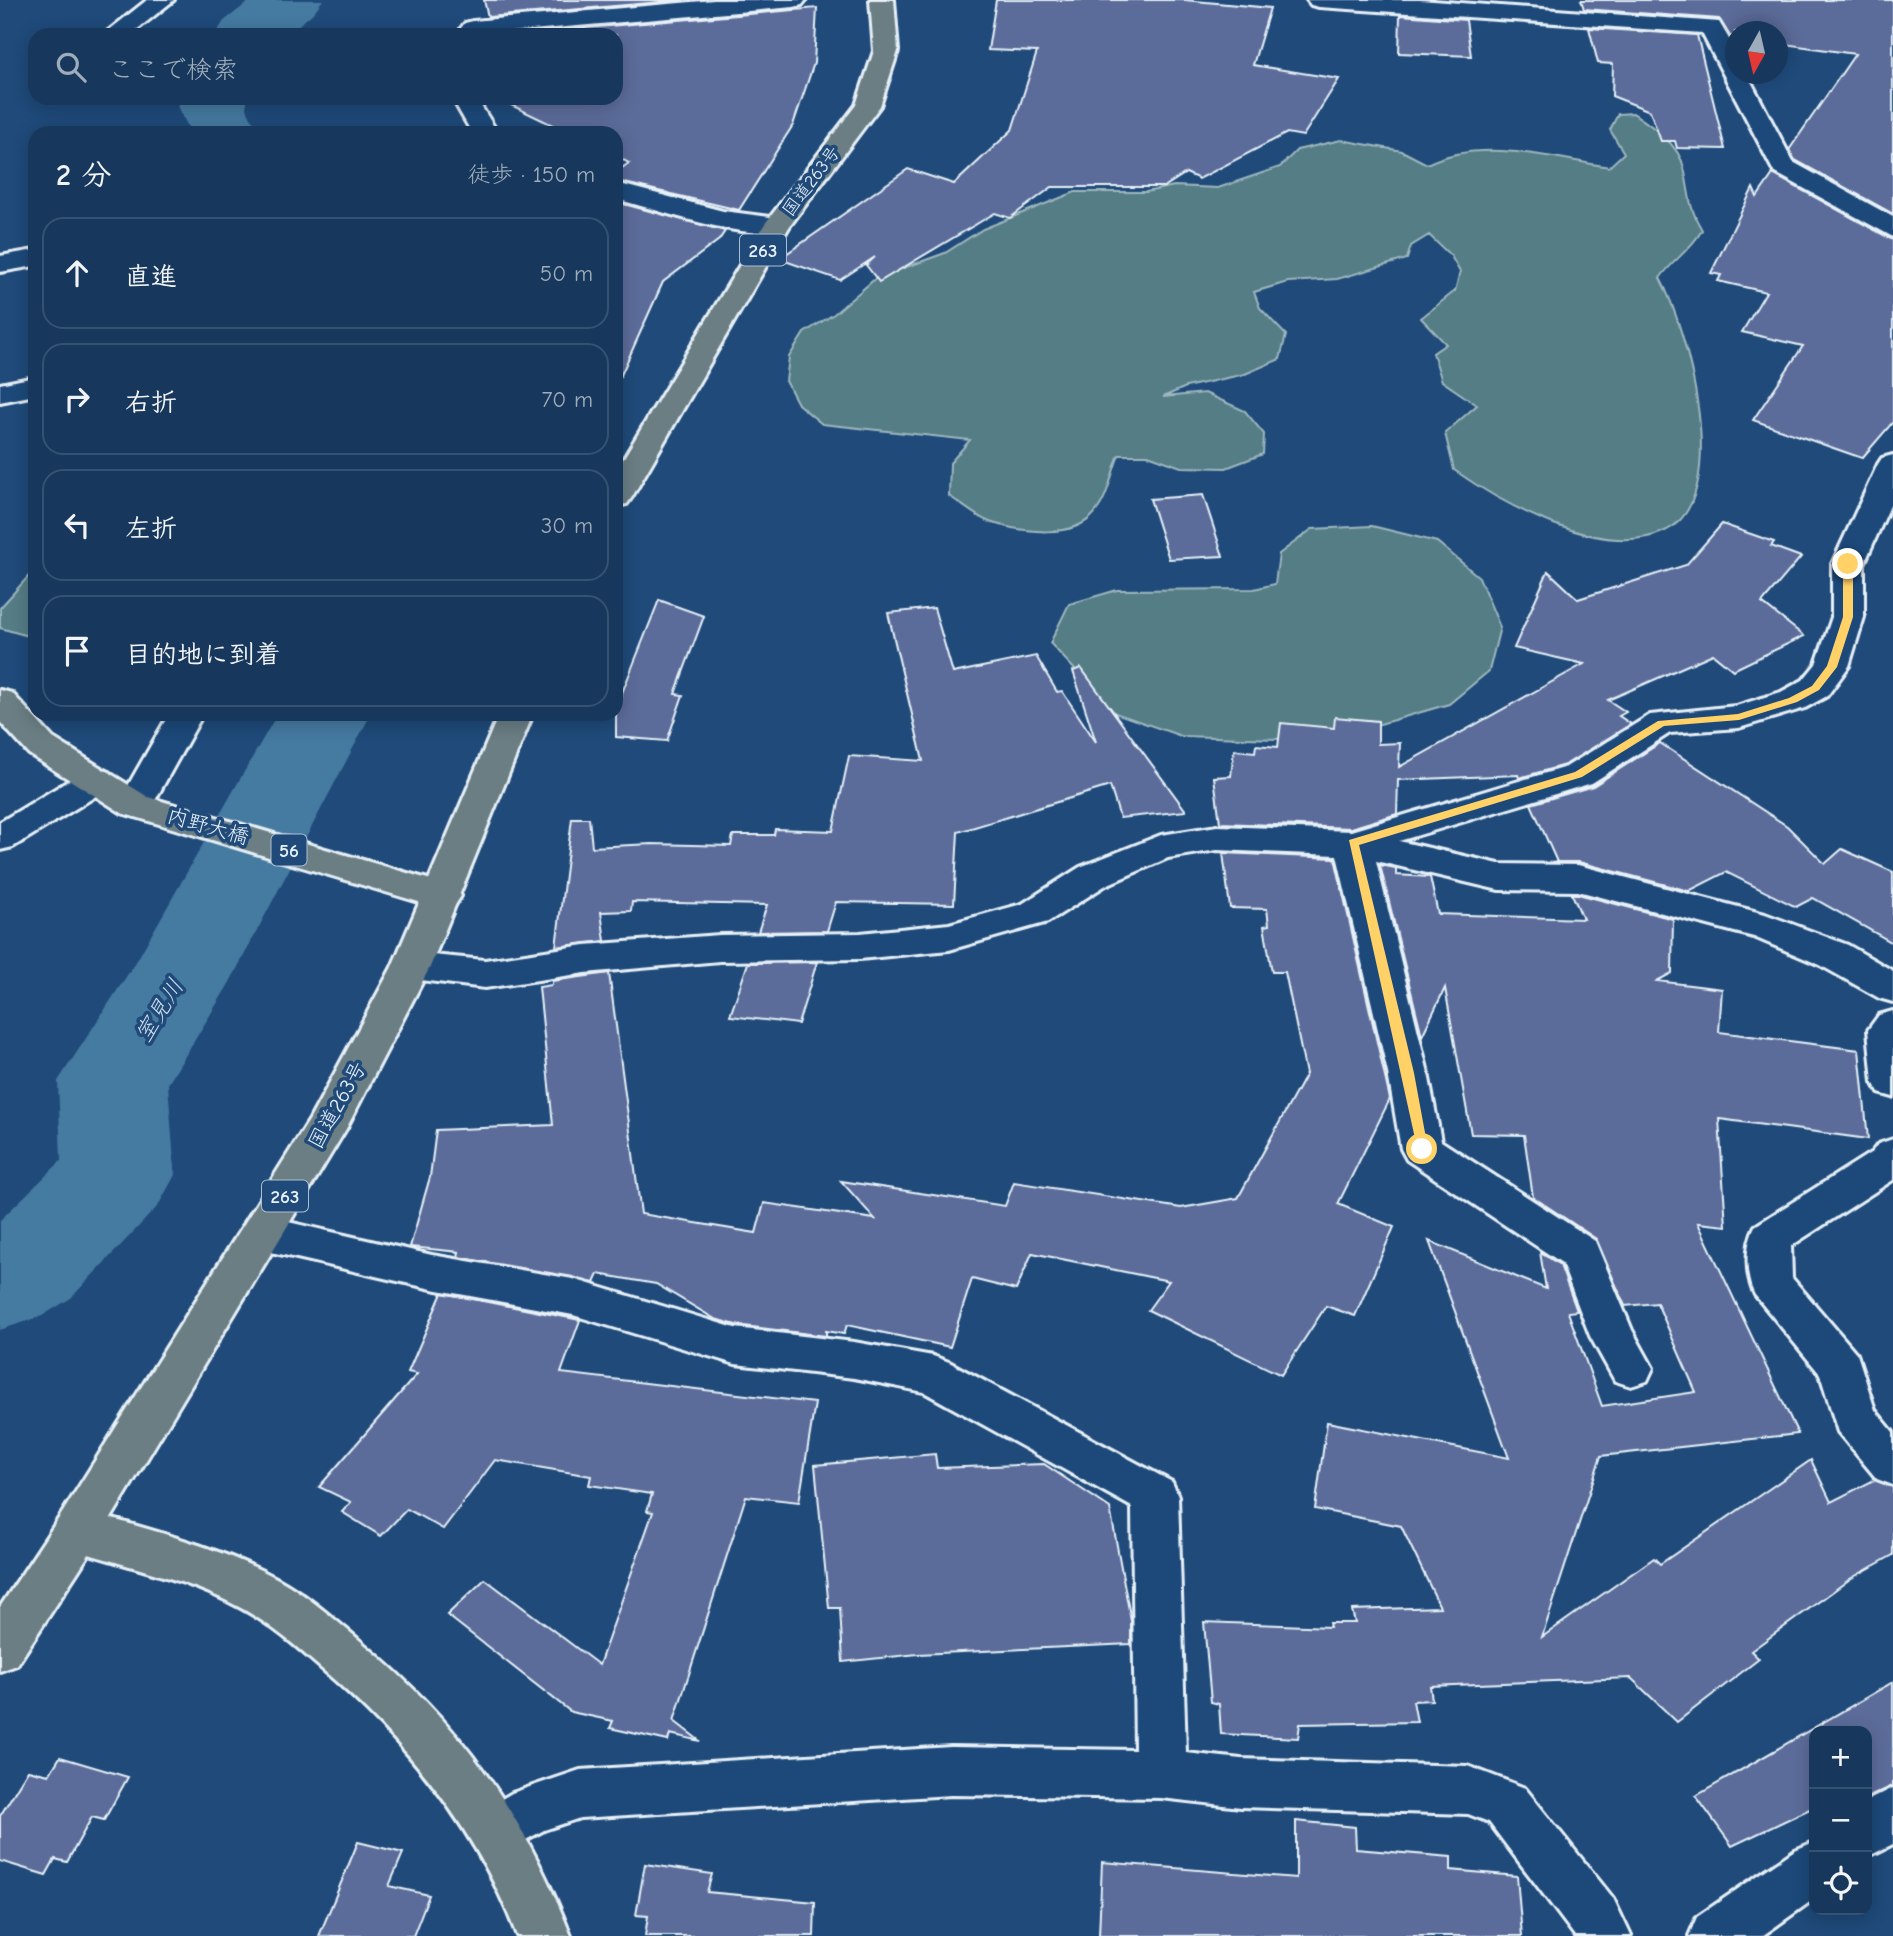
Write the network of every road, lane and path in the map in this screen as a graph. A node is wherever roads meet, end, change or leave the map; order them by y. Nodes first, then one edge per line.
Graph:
1 (162, 0) edge
2 (794, 0) edge
3 (882, 0) edge
4 (1319, 0) edge
5 (472, 24) edge
6 (124, 28) edge
7 (468, 105) edge
8 (481, 126) edge
9 (623, 193) edge
10 (777, 225) junction
11 (1893, 229) edge
12 (28, 259) edge
13 (0, 264) edge
14 (28, 387) edge
15 (0, 393) edge
16 (1893, 464) edge
17 (623, 485) edge
18 (0, 701) edge
19 (182, 721) edge
20 (513, 721) edge
21 (96, 780) junction
22 (135, 805) junction
23 (0, 838) edge
24 (1353, 843) junction
25 (442, 896) junction
26 (411, 967) junction
27 (1893, 988) edge
28 (1893, 1025) edge
29 (1893, 1082) edge
30 (1893, 1155) edge
31 (262, 1233) junction
32 (1630, 1368) dead end
33 (1893, 1465) edge
34 (78, 1530) junction
35 (0, 1649) edge
36 (1161, 1774) junction
37 (1893, 1814) edge
38 (1872, 1829) edge
39 (498, 1830) junction
40 (1809, 1871) edge
41 (544, 1936) edge
42 (1604, 1936) edge
43 (1716, 1936) edge

1 - 6 street
2 - 5 street
3 - 10 main road, 国道263号 / 263
4 - 11 street
7 - 8 street
9 - 10 street
10 - 17 main road, 国道263号 / 263
12 - 13 street
14 - 15 street
16 - 24 street
18 - 21 main road, 56
19 - 22 street
20 - 25 main road, 国道263号 / 263
21 - 22 main road, 56
21 - 23 street
22 - 25 main road, 内野大橋 / 56
24 - 26 street
24 - 27 street
24 - 32 street
25 - 26 main road, 国道263号 / 263
26 - 31 main road, 国道263号 / 263
28 - 29 street
30 - 33 street
31 - 34 main road, 国道263号 / 263
31 - 36 street
34 - 35 main road, 国道263号 / 263
34 - 39 main road
36 - 39 street
36 - 42 street
37 - 38 street
39 - 41 main road
40 - 43 street

